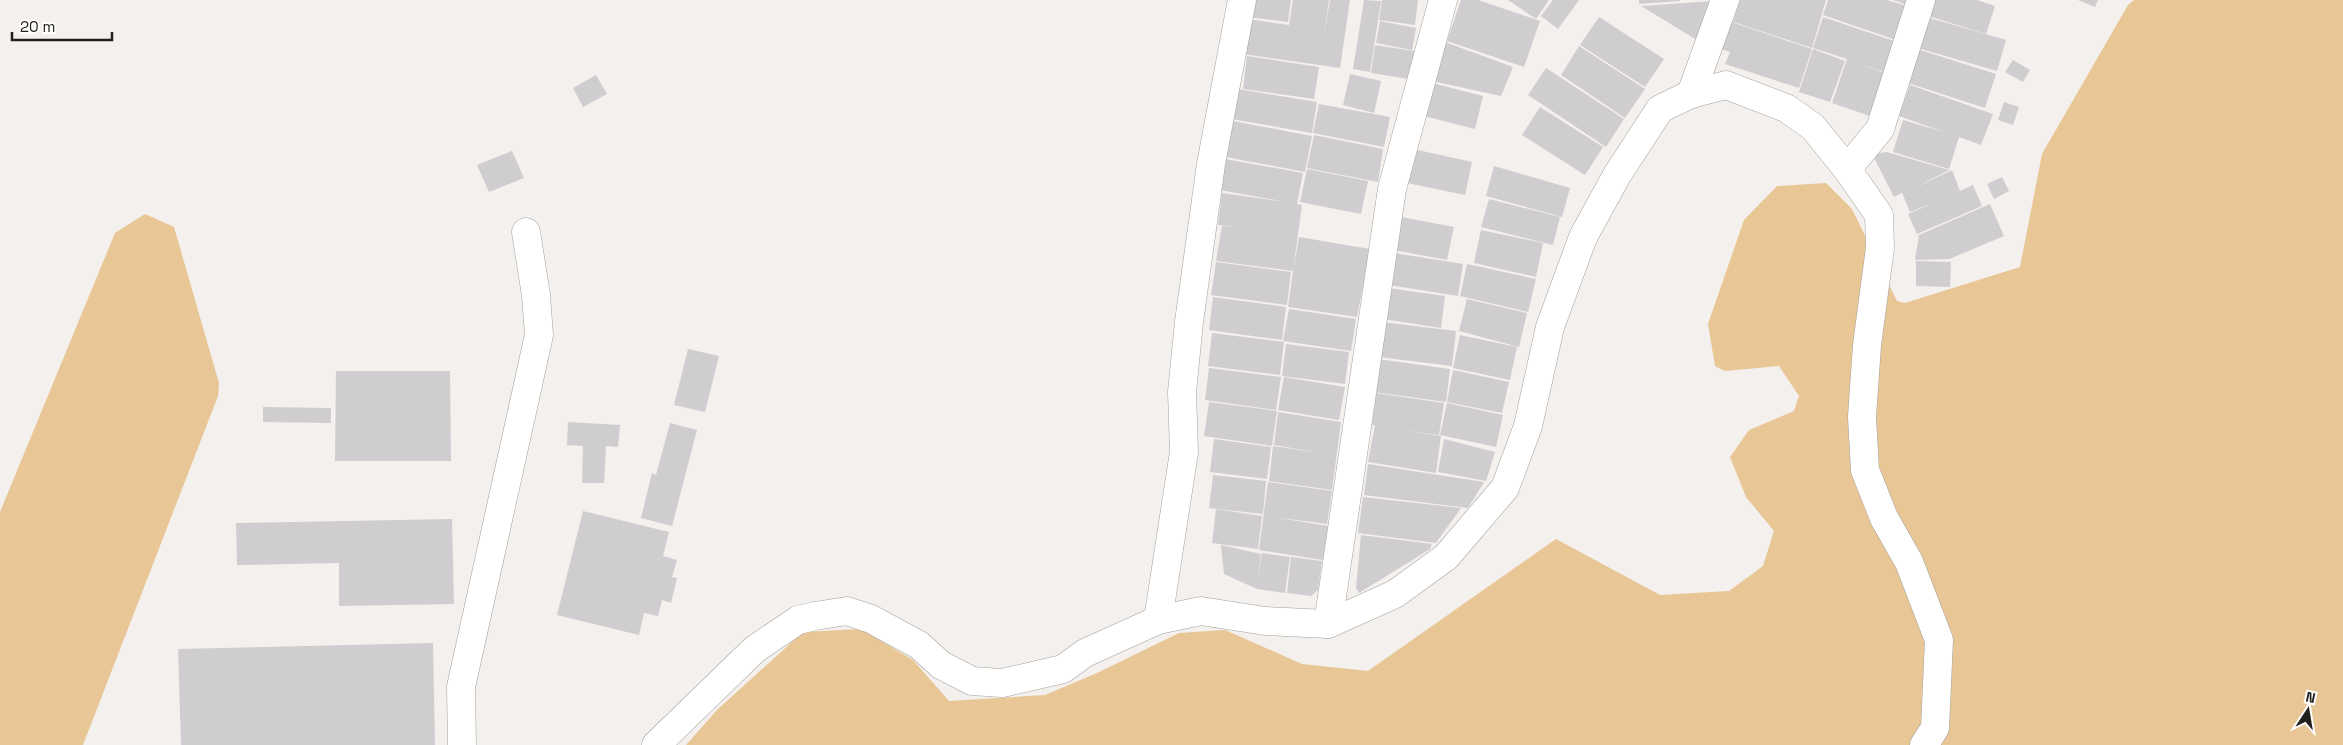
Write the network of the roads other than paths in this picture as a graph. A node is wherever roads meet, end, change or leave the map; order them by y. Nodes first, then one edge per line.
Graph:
1 (1242, 0) edge
2 (1443, 0) edge
3 (1725, 0) edge
4 (1921, 0) edge
5 (1691, 94) junction
6 (1847, 169) junction
7 (526, 232) dead end
8 (1158, 620) junction
9 (1328, 624) junction
10 (462, 745) edge
11 (656, 745) edge
12 (1924, 745) edge

1 - 8 street
2 - 9 street
3 - 5 street
4 - 6 street
5 - 6 street
5 - 9 street
6 - 12 street
7 - 10 street
8 - 9 street
8 - 11 street

